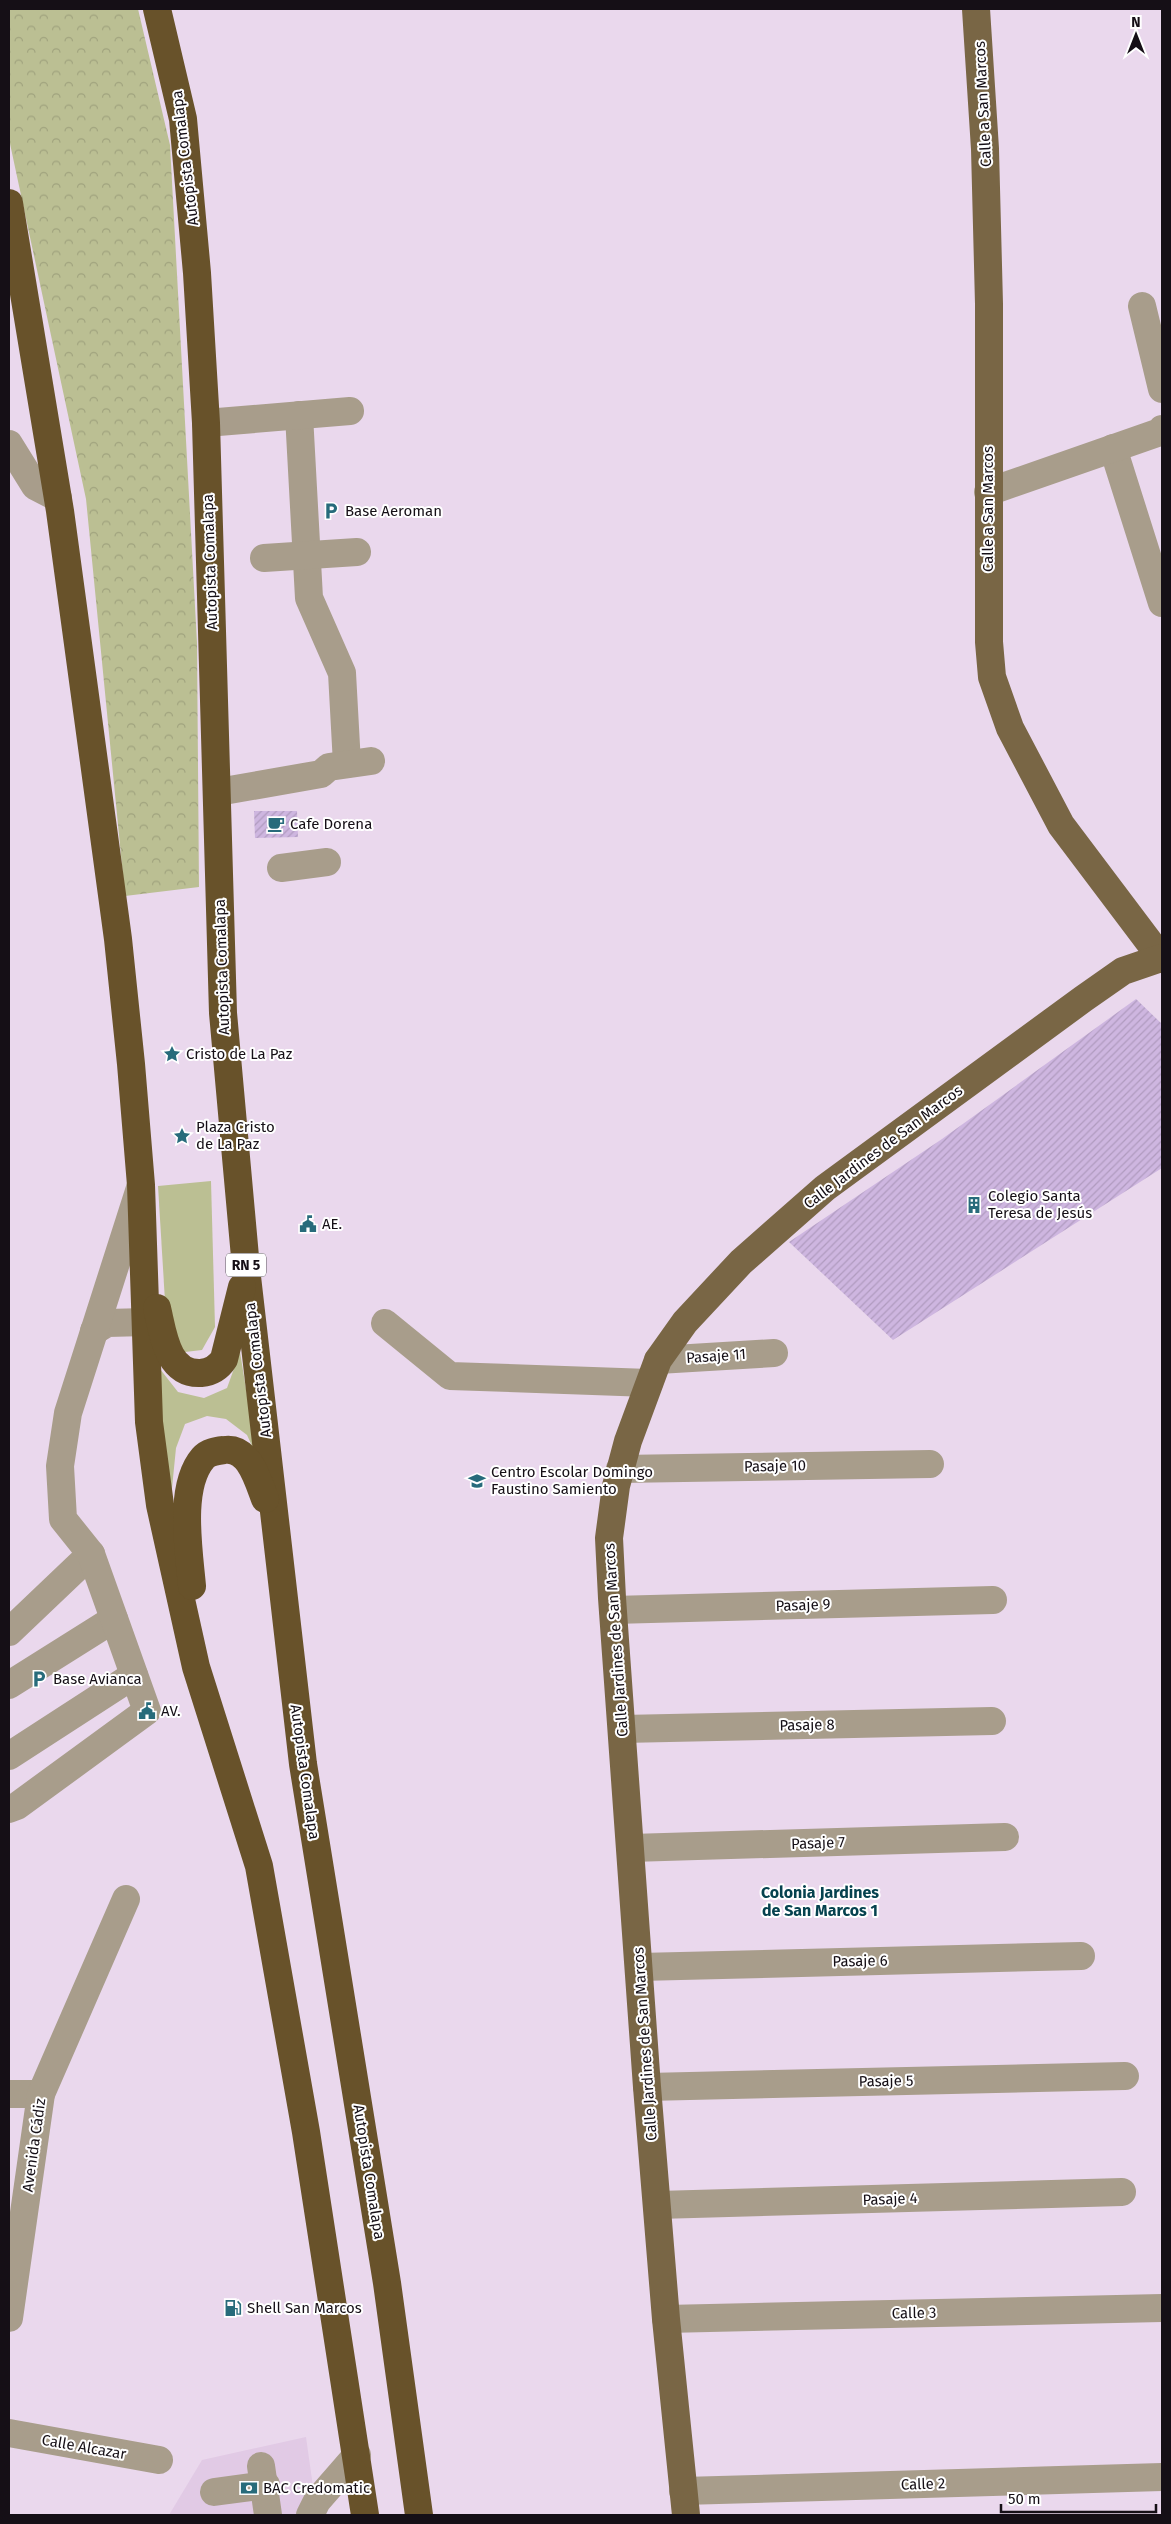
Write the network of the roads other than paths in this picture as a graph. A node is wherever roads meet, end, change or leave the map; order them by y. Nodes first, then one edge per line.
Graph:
1 (158, 9) edge
2 (976, 9) edge
3 (9, 203) edge
4 (1142, 306) dead end
5 (1162, 389) edge
6 (350, 411) dead end
7 (299, 415) junction
8 (206, 423) junction
9 (1162, 428) edge
10 (9, 444) edge
11 (1113, 448) junction
12 (988, 492) junction
13 (58, 498) junction
14 (357, 552) dead end
15 (307, 554) junction
16 (264, 558) dead end
17 (1162, 603) edge
18 (218, 792) junction
19 (327, 862) dead end
20 (281, 868) dead end
21 (1162, 958) edge
22 (141, 1185) junction
23 (144, 1253) junction
24 (246, 1268) junction
25 (146, 1322) junction
26 (385, 1323) dead end
27 (94, 1331) junction
28 (774, 1353) dead end
29 (653, 1371) junction
30 (930, 1464) dead end
31 (620, 1469) junction
32 (91, 1554) junction
33 (283, 1581) junction
34 (993, 1600) dead end
35 (613, 1610) junction
36 (114, 1619) junction
37 (9, 1632) edge
38 (196, 1667) junction
39 (134, 1675) junction
40 (9, 1685) edge
41 (992, 1721) dead end
42 (622, 1729) junction
43 (9, 1756) edge
44 (9, 1809) edge
45 (1005, 1837) dead end
46 (631, 1848) junction
47 (126, 1899) dead end
48 (1081, 1956) dead end
49 (639, 1967) junction
50 (1125, 2076) dead end
51 (647, 2087) junction
52 (9, 2094) edge
53 (41, 2094) junction
54 (1122, 2192) dead end
55 (658, 2205) junction
56 (13, 2265) edge
57 (1162, 2308) edge
58 (9, 2318) edge
59 (666, 2319) junction
60 (9, 2434) edge
61 (357, 2455) junction
62 (159, 2460) dead end
63 (1162, 2477) edge
64 (214, 2492) dead end
65 (685, 2503) edge
66 (268, 2515) edge
67 (310, 2515) edge
68 (365, 2515) edge
69 (419, 2515) edge

1 - 8 highway, Autopista Comalapa / RN 5
2 - 12 main road, Calle a San Marcos
3 - 13 highway
4 - 5 street
6 - 7 street
7 - 8 street
7 - 15 street
8 - 18 highway, Autopista Comalapa / RN 5
9 - 11 street
10 - 13 street
11 - 12 street
11 - 17 street
12 - 21 main road, Calle a San Marcos
13 - 22 highway
14 - 15 street
15 - 16 street
15 - 18 street
18 - 24 highway, Autopista Comalapa / RN 5
19 - 20 street
21 - 29 main road, Calle Jardines de San Marcos
22 - 23 highway
22 - 27 street
23 - 24 highway
23 - 25 highway
24 - 33 highway, Autopista Comalapa / RN 5
25 - 27 street
25 - 38 highway
26 - 29 street, Pasaje 11
27 - 32 street
28 - 29 street, Pasaje 11
29 - 31 main road, Calle Jardines de San Marcos
30 - 31 street, Pasaje 10
31 - 35 main road, Calle Jardines de San Marcos
32 - 36 street
32 - 37 street
33 - 38 highway
33 - 69 highway, Autopista Comalapa / RN 5
34 - 35 street, Pasaje 9
35 - 42 main road, Calle Jardines de San Marcos
36 - 39 street
36 - 40 street
38 - 61 highway
39 - 43 street
39 - 44 street
41 - 42 street, Pasaje 8
42 - 46 main road, Calle Jardines de San Marcos
45 - 46 street, Pasaje 7
46 - 49 main road, Calle Jardines de San Marcos
47 - 53 street, Avenida Cádiz
48 - 49 street, Pasaje 6
49 - 51 main road, Calle Jardines de San Marcos
50 - 51 street, Pasaje 5
51 - 55 main road, Calle Jardines de San Marcos
52 - 53 street
53 - 56 street, Avenida Cádiz
54 - 55 street, Pasaje 4
55 - 59 main road, Calle Jardines de San Marcos
56 - 58 street, Avenida Cádiz
57 - 59 street, Calle 3
59 - 65 main road, Calle Jardines de San Marcos
60 - 62 street, Calle Alcazar
61 - 67 street
61 - 68 highway
63 - 65 street, Calle 2
64 - 66 street

